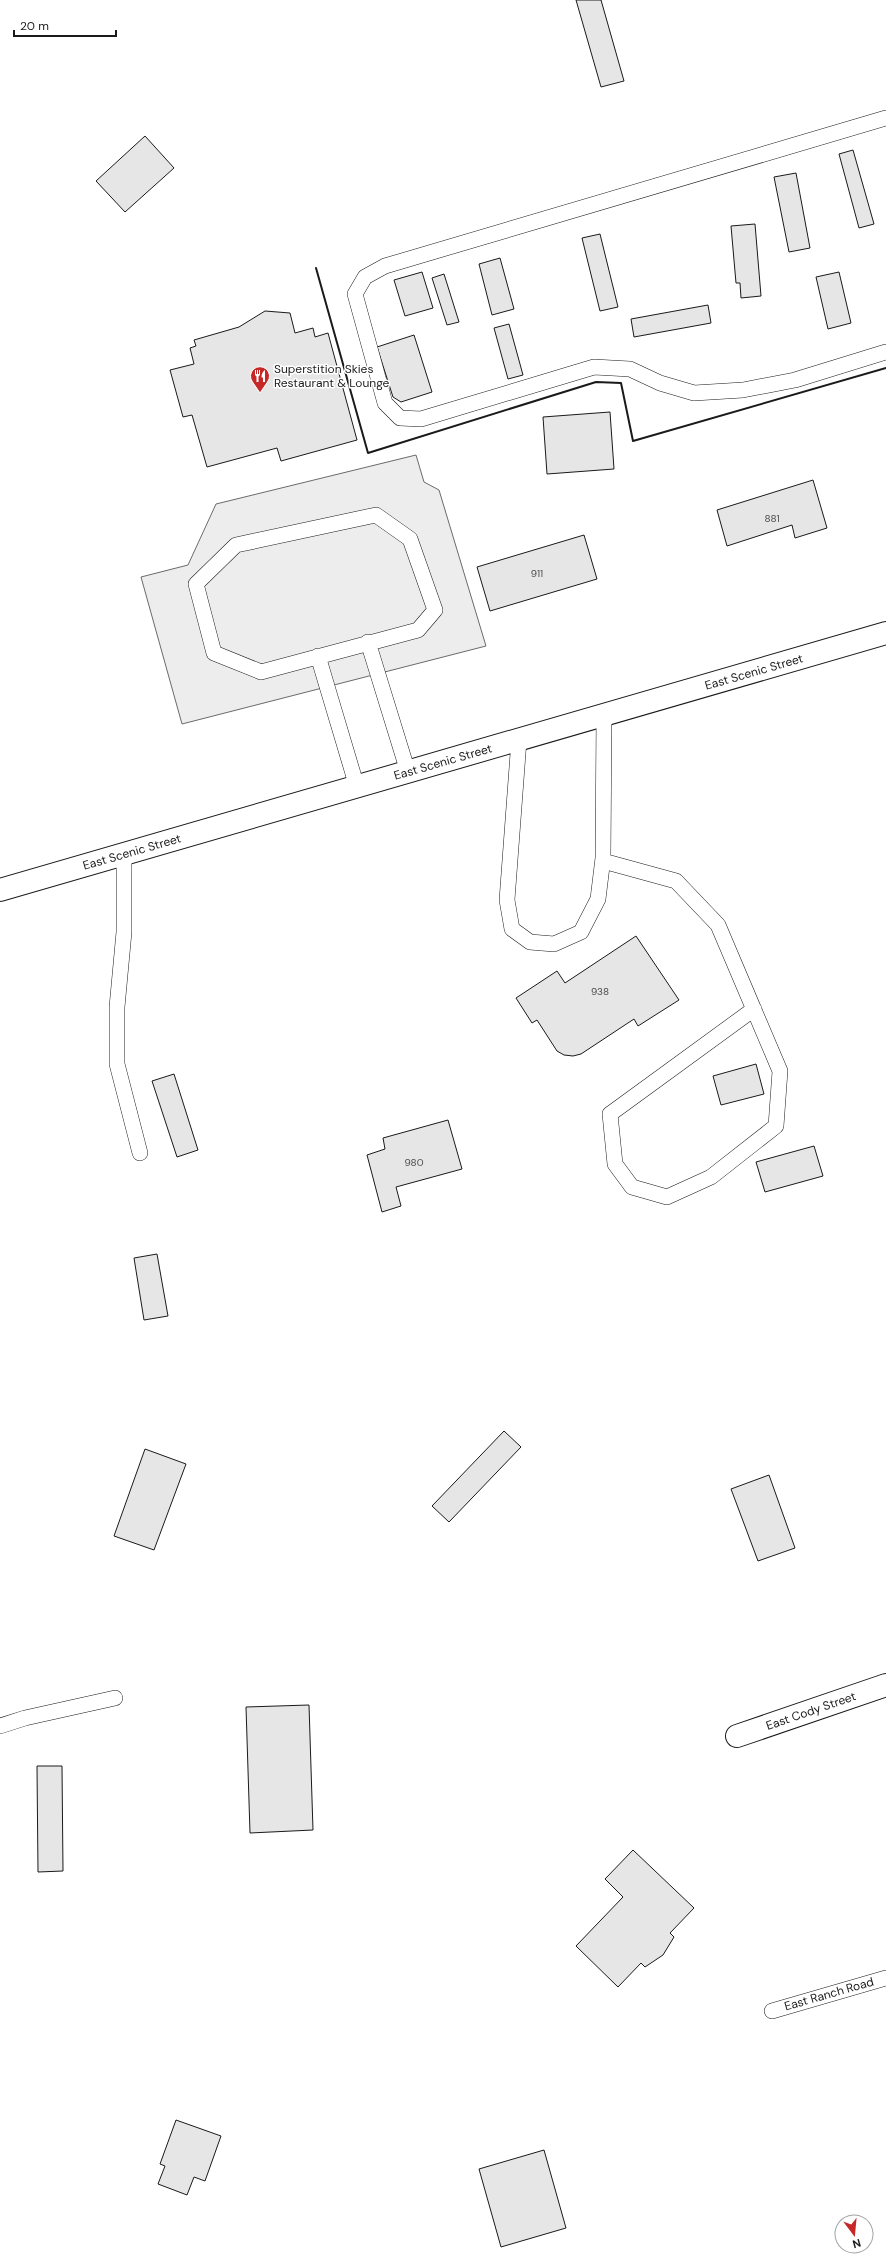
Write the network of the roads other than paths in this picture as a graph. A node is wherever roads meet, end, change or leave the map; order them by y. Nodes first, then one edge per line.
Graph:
1 (886, 118) edge
2 (886, 352) edge
3 (886, 633) edge
4 (368, 642) junction
5 (318, 656) junction
6 (604, 715) junction
7 (519, 740) junction
8 (408, 772) junction
9 (357, 787) junction
10 (124, 854) junction
11 (603, 861) junction
12 (0, 890) edge
13 (754, 1009) junction
14 (140, 1152) dead end
15 (886, 1685) edge
16 (115, 1698) dead end
17 (0, 1726) edge
18 (737, 1736) dead end
19 (886, 1978) edge
20 (772, 2011) dead end

1 - 2 lane
3 - 6 street, East Scenic Street
4 - 5 lane
4 - 5 lane
4 - 8 lane
5 - 9 lane
6 - 7 street, East Scenic Street
6 - 11 lane
7 - 8 street, East Scenic Street
7 - 11 lane
8 - 9 street, East Scenic Street
9 - 10 street, East Scenic Street
10 - 12 street, East Scenic Street
10 - 14 lane
11 - 13 lane
13 - 13 lane
15 - 18 street, East Cody Street
16 - 17 lane
19 - 20 lane, East Ranch Road

